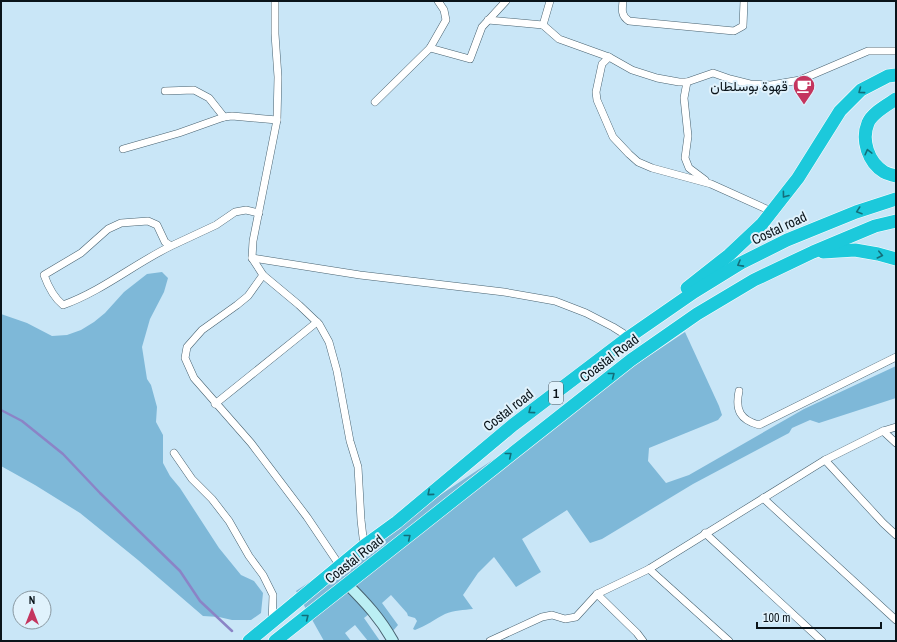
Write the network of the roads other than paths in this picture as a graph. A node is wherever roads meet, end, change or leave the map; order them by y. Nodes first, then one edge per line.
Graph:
1 (275, 1) edge
2 (438, 1) edge
3 (506, 1) edge
4 (550, 1) edge
5 (623, 1) edge
6 (744, 1) edge
7 (488, 20) junction
8 (543, 25) junction
9 (430, 48) junction
10 (896, 51) edge
11 (609, 57) junction
12 (896, 75) edge
13 (687, 82) junction
14 (165, 92) dead end
15 (896, 99) edge
16 (375, 102) dead end
17 (224, 117) junction
18 (276, 120) junction
19 (123, 149) dead end
20 (896, 176) edge
21 (711, 184) junction
22 (896, 199) edge
23 (773, 212) junction
24 (258, 213) junction
25 (896, 221) edge
26 (171, 246) junction
27 (813, 252) junction
28 (252, 258) junction
29 (896, 259) edge
30 (263, 275) junction
31 (317, 322) junction
32 (629, 337) junction
33 (896, 357) edge
34 (739, 391) dead end
35 (215, 404) junction
36 (896, 427) edge
37 (883, 430) junction
38 (896, 443) edge
39 (174, 453) dead end
40 (825, 460) junction
41 (763, 498) junction
42 (705, 533) junction
43 (896, 535) edge
44 (364, 546) junction
45 (340, 566) junction
46 (649, 569) junction
47 (347, 584) junction
48 (597, 594) junction
49 (896, 620) edge
50 (272, 623) junction
51 (249, 641) edge
52 (275, 641) edge
53 (393, 641) edge
54 (490, 641) edge
55 (643, 641) edge
56 (729, 641) edge
57 (822, 641) edge

1 - 18 street
2 - 9 street
3 - 7 street
4 - 8 street
5 - 6 street
7 - 8 street
7 - 9 street
8 - 11 street
9 - 16 street
10 - 13 street
11 - 13 street
11 - 21 street
12 -> 23 highway
13 - 21 street
14 - 17 street
20 -> 15 highway
17 - 18 street
17 - 19 street
18 - 24 street
21 - 23 street
22 -> 32 highway, Costal road / 1
23 - 32 highway
24 - 26 street
24 - 28 street
25 - 27 highway, Coastal Road / 1
26 - 26 street
27 -> 29 highway
47 -> 27 highway, Coastal Road / 1
28 - 30 street
28 - 32 street
30 - 31 street
30 - 35 street
31 - 35 street
31 - 44 street
32 -> 44 highway, Costal road / 1
33 - 34 street
35 - 45 street
36 - 37 street
37 - 38 street
37 - 40 street
39 - 50 street
40 - 41 street
40 - 43 street
41 - 42 street
41 - 49 street
42 - 46 street
42 - 57 street
44 - 45 highway, Costal road / 1
45 - 50 highway, Costal road / 1
46 - 48 street
46 - 56 street
52 -> 47 highway, Coastal Road / 1
47 - 53 street
48 - 54 street
48 - 55 street
50 - 51 highway, Costal road / 1

